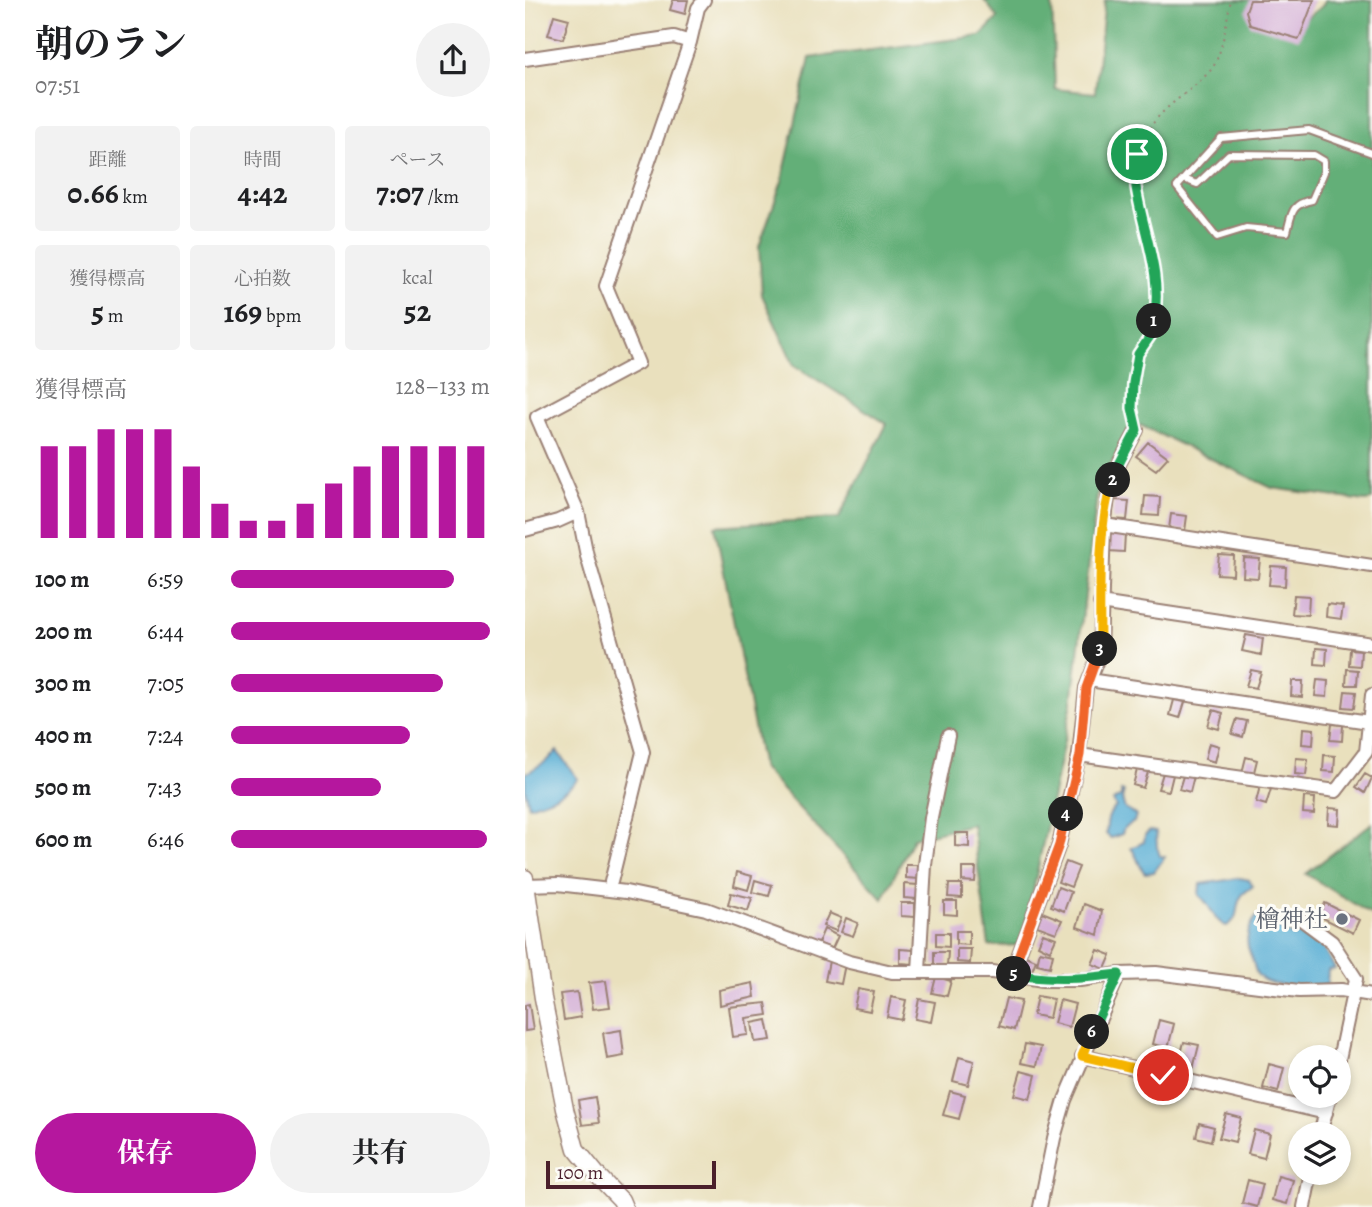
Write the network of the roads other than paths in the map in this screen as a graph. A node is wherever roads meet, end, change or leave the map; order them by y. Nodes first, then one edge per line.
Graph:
1 (704, 0) edge
2 (690, 42) junction
3 (525, 59) edge
4 (1372, 153) edge
5 (1184, 179) junction
6 (1137, 430) road end
7 (578, 512) junction
8 (1104, 525) junction
9 (525, 530) edge
10 (1372, 566) edge
11 (1100, 603) junction
12 (1372, 644) edge
13 (1089, 680) junction
14 (1372, 695) edge
15 (1369, 722) junction
16 (948, 736) dead end
17 (1080, 755) junction
18 (526, 882) edge
19 (611, 882) dead end
20 (1301, 919) dead end
21 (919, 971) junction
22 (1012, 973) junction
23 (1119, 974) junction
24 (1355, 992) junction
25 (1372, 995) edge
26 (1342, 1045) edge
27 (1082, 1056) junction
28 (1327, 1108) edge
29 (1326, 1113) junction
30 (1323, 1122) edge
31 (1308, 1185) edge
32 (624, 1207) edge
33 (1040, 1207) edge
34 (1304, 1207) edge

1 - 2 street
2 - 3 street
2 - 7 street
4 - 5 lane
5 - 5 lane
6 - 8 street
7 - 9 street
7 - 19 street
8 - 10 street
8 - 11 street
11 - 12 street
11 - 13 street
13 - 15 street
13 - 17 street
14 - 15 street
15 - 17 street
16 - 21 street
17 - 22 street
18 - 21 street
18 - 32 street
20 - 24 street
21 - 22 street
22 - 23 street
23 - 24 street
23 - 27 street
24 - 25 street
24 - 26 street
27 - 29 street
27 - 33 street
28 - 29 street
29 - 30 street
31 - 34 street

